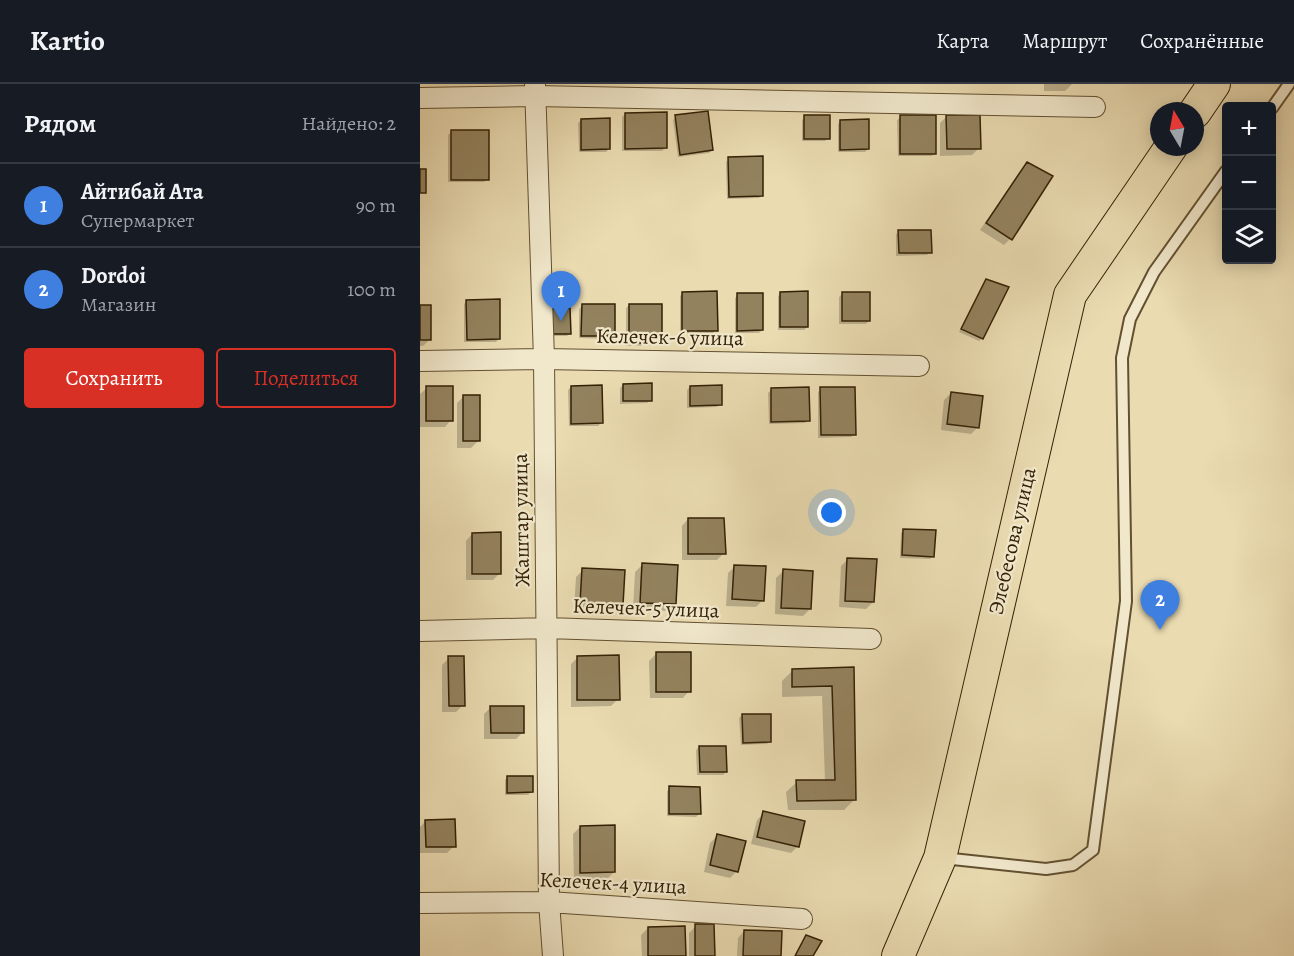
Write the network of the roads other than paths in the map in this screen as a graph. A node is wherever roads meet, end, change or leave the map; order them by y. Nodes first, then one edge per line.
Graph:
1 (1214, 84) edge
2 (1289, 84) edge
3 (535, 90) edge
4 (420, 98) edge
5 (1202, 102) edge
6 (1276, 102) edge
7 (1095, 107) dead end
8 (1165, 156) edge
9 (1222, 178) edge
10 (544, 359) junction
11 (420, 361) edge
12 (919, 366) dead end
13 (547, 628) junction
14 (420, 631) edge
15 (871, 639) dead end
16 (940, 858) junction
17 (549, 902) junction
18 (420, 903) edge
19 (802, 919) dead end
20 (553, 956) edge
21 (898, 956) edge

1 - 5 main road
2 - 6 lane
3 - 4 street
3 - 7 street
3 - 10 street, Жаштар улица
8 - 16 main road, Элебесова улица
9 - 16 lane
10 - 11 street, Келечек-6 улица
10 - 12 street, Келечек-6 улица
10 - 13 street, Жаштар улица
13 - 14 street, Келечек-5 улица
13 - 15 street, Келечек-5 улица
13 - 17 street, Жаштар улица
16 - 21 main road, Элебесова улица
17 - 18 street, Келечек-4 улица
17 - 19 street, Келечек-4 улица
17 - 20 street, Жаштар улица

